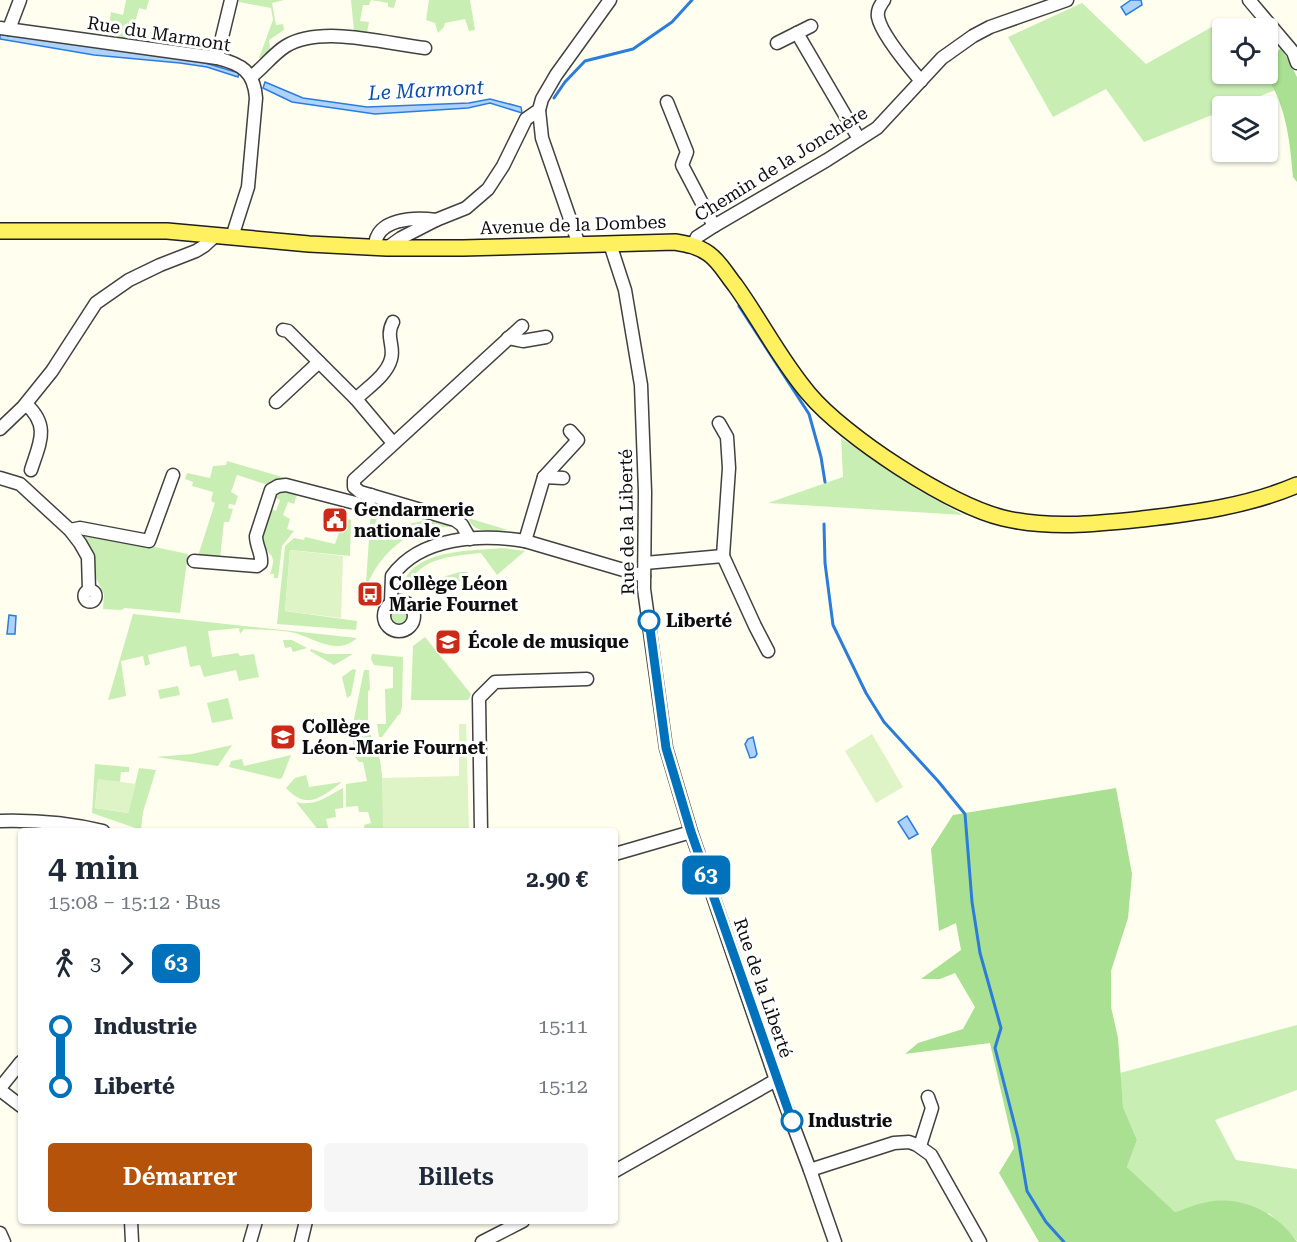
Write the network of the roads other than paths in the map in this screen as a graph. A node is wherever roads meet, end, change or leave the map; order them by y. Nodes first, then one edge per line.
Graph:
1 (20, 0) edge
2 (231, 0) edge
3 (609, 0) edge
4 (884, 0) edge
5 (1066, 0) edge
6 (1249, 0) edge
7 (1050, 3) edge
8 (811, 26) dead end
9 (4, 29) edge
10 (797, 33) junction
11 (777, 43) dead end
12 (425, 48) dead end
13 (217, 58) junction
14 (1297, 63) edge
15 (251, 77) junction
16 (921, 81) junction
17 (667, 102) dead end
18 (539, 110) junction
19 (859, 139) junction
20 (436, 220) junction
21 (714, 226) junction
22 (0, 231) edge
23 (215, 236) junction
24 (232, 237) junction
25 (610, 244) junction
26 (579, 245) junction
27 (693, 245) junction
28 (381, 247) junction
29 (393, 322) dead end
30 (522, 326) dead end
31 (283, 330) dead end
32 (546, 337) dead end
33 (508, 338) junction
34 (319, 362) junction
35 (356, 399) junction
36 (276, 402) dead end
37 (26, 404) junction
38 (719, 423) dead end
39 (0, 429) edge
40 (570, 431) dead end
41 (393, 443) junction
42 (31, 470) dead end
43 (173, 475) dead end
44 (544, 477) junction
45 (0, 478) edge
46 (563, 478) dead end
47 (1297, 485) edge
48 (370, 495) junction
49 (70, 530) junction
50 (470, 538) junction
51 (525, 541) junction
52 (723, 556) junction
53 (194, 561) dead end
54 (645, 563) junction
55 (644, 576) junction
56 (89, 590) dead end
57 (392, 602) dead end
58 (768, 651) dead end
59 (587, 679) dead end
60 (0, 821) edge
61 (92, 828) edge
62 (482, 828) edge
63 (691, 832) junction
64 (618, 853) edge
65 (18, 1066) edge
66 (776, 1080) junction
67 (0, 1089) edge
68 (928, 1097) dead end
69 (18, 1104) edge
70 (920, 1146) junction
71 (618, 1169) edge
72 (810, 1170) junction
73 (131, 1224) edge
74 (255, 1224) edge
75 (305, 1224) edge
76 (517, 1224) edge
77 (0, 1233) edge
78 (130, 1241) edge
79 (4, 1242) edge
80 (250, 1242) edge
81 (301, 1242) edge
82 (482, 1242) edge
83 (835, 1242) edge
84 (980, 1242) edge

1 - 9 street
2 - 13 street
3 - 18 street
4 - 16 street
5 - 7 street, Chemin de la Jonchère
6 - 14 street
7 - 16 street, Chemin de la Jonchère
8 - 10 street
9 - 13 street, Rue du Marmont
10 - 11 street
10 - 19 street
12 - 15 street
13 - 15 street, Rue du Marmont
15 - 24 street
16 - 19 street, Chemin de la Jonchère
17 - 21 street
18 - 20 street
18 - 26 street
19 - 21 street, Chemin de la Jonchère
20 - 28 street
20 - 28 street
21 - 27 street, Chemin de la Jonchère
22 - 23 main road, Avenue de la Dombes
23 - 24 main road, Avenue de la Dombes
23 - 37 street
24 - 28 main road, Avenue de la Dombes
25 - 26 main road, Avenue de la Dombes
25 - 27 main road, Avenue de la Dombes
25 - 54 street, Rue de la Liberté
26 - 28 main road, Avenue de la Dombes
27 - 47 main road
29 - 35 street
30 - 33 street
31 - 34 street
32 - 33 street
33 - 41 street
34 - 35 street
34 - 36 street
35 - 41 street
37 - 39 street
37 - 42 street
38 - 52 street
40 - 44 street
41 - 48 street
43 - 49 street
44 - 46 street
44 - 51 street
45 - 49 street
48 - 50 street
48 - 53 street
49 - 56 street
50 - 51 street
50 - 57 street
51 - 55 street
52 - 54 street
52 - 58 street
54 - 55 street, Rue de la Liberté
55 - 63 street, Rue de la Liberté
59 - 62 street
60 - 61 street
63 - 64 street
63 - 66 street, Rue de la Liberté
65 - 67 street
66 - 71 street
66 - 72 street, Rue de la Liberté
67 - 69 street
68 - 70 street
70 - 72 street
70 - 84 street
72 - 83 street, Rue de la Liberté
73 - 78 street
74 - 80 street
75 - 81 street
76 - 82 street
77 - 79 street

